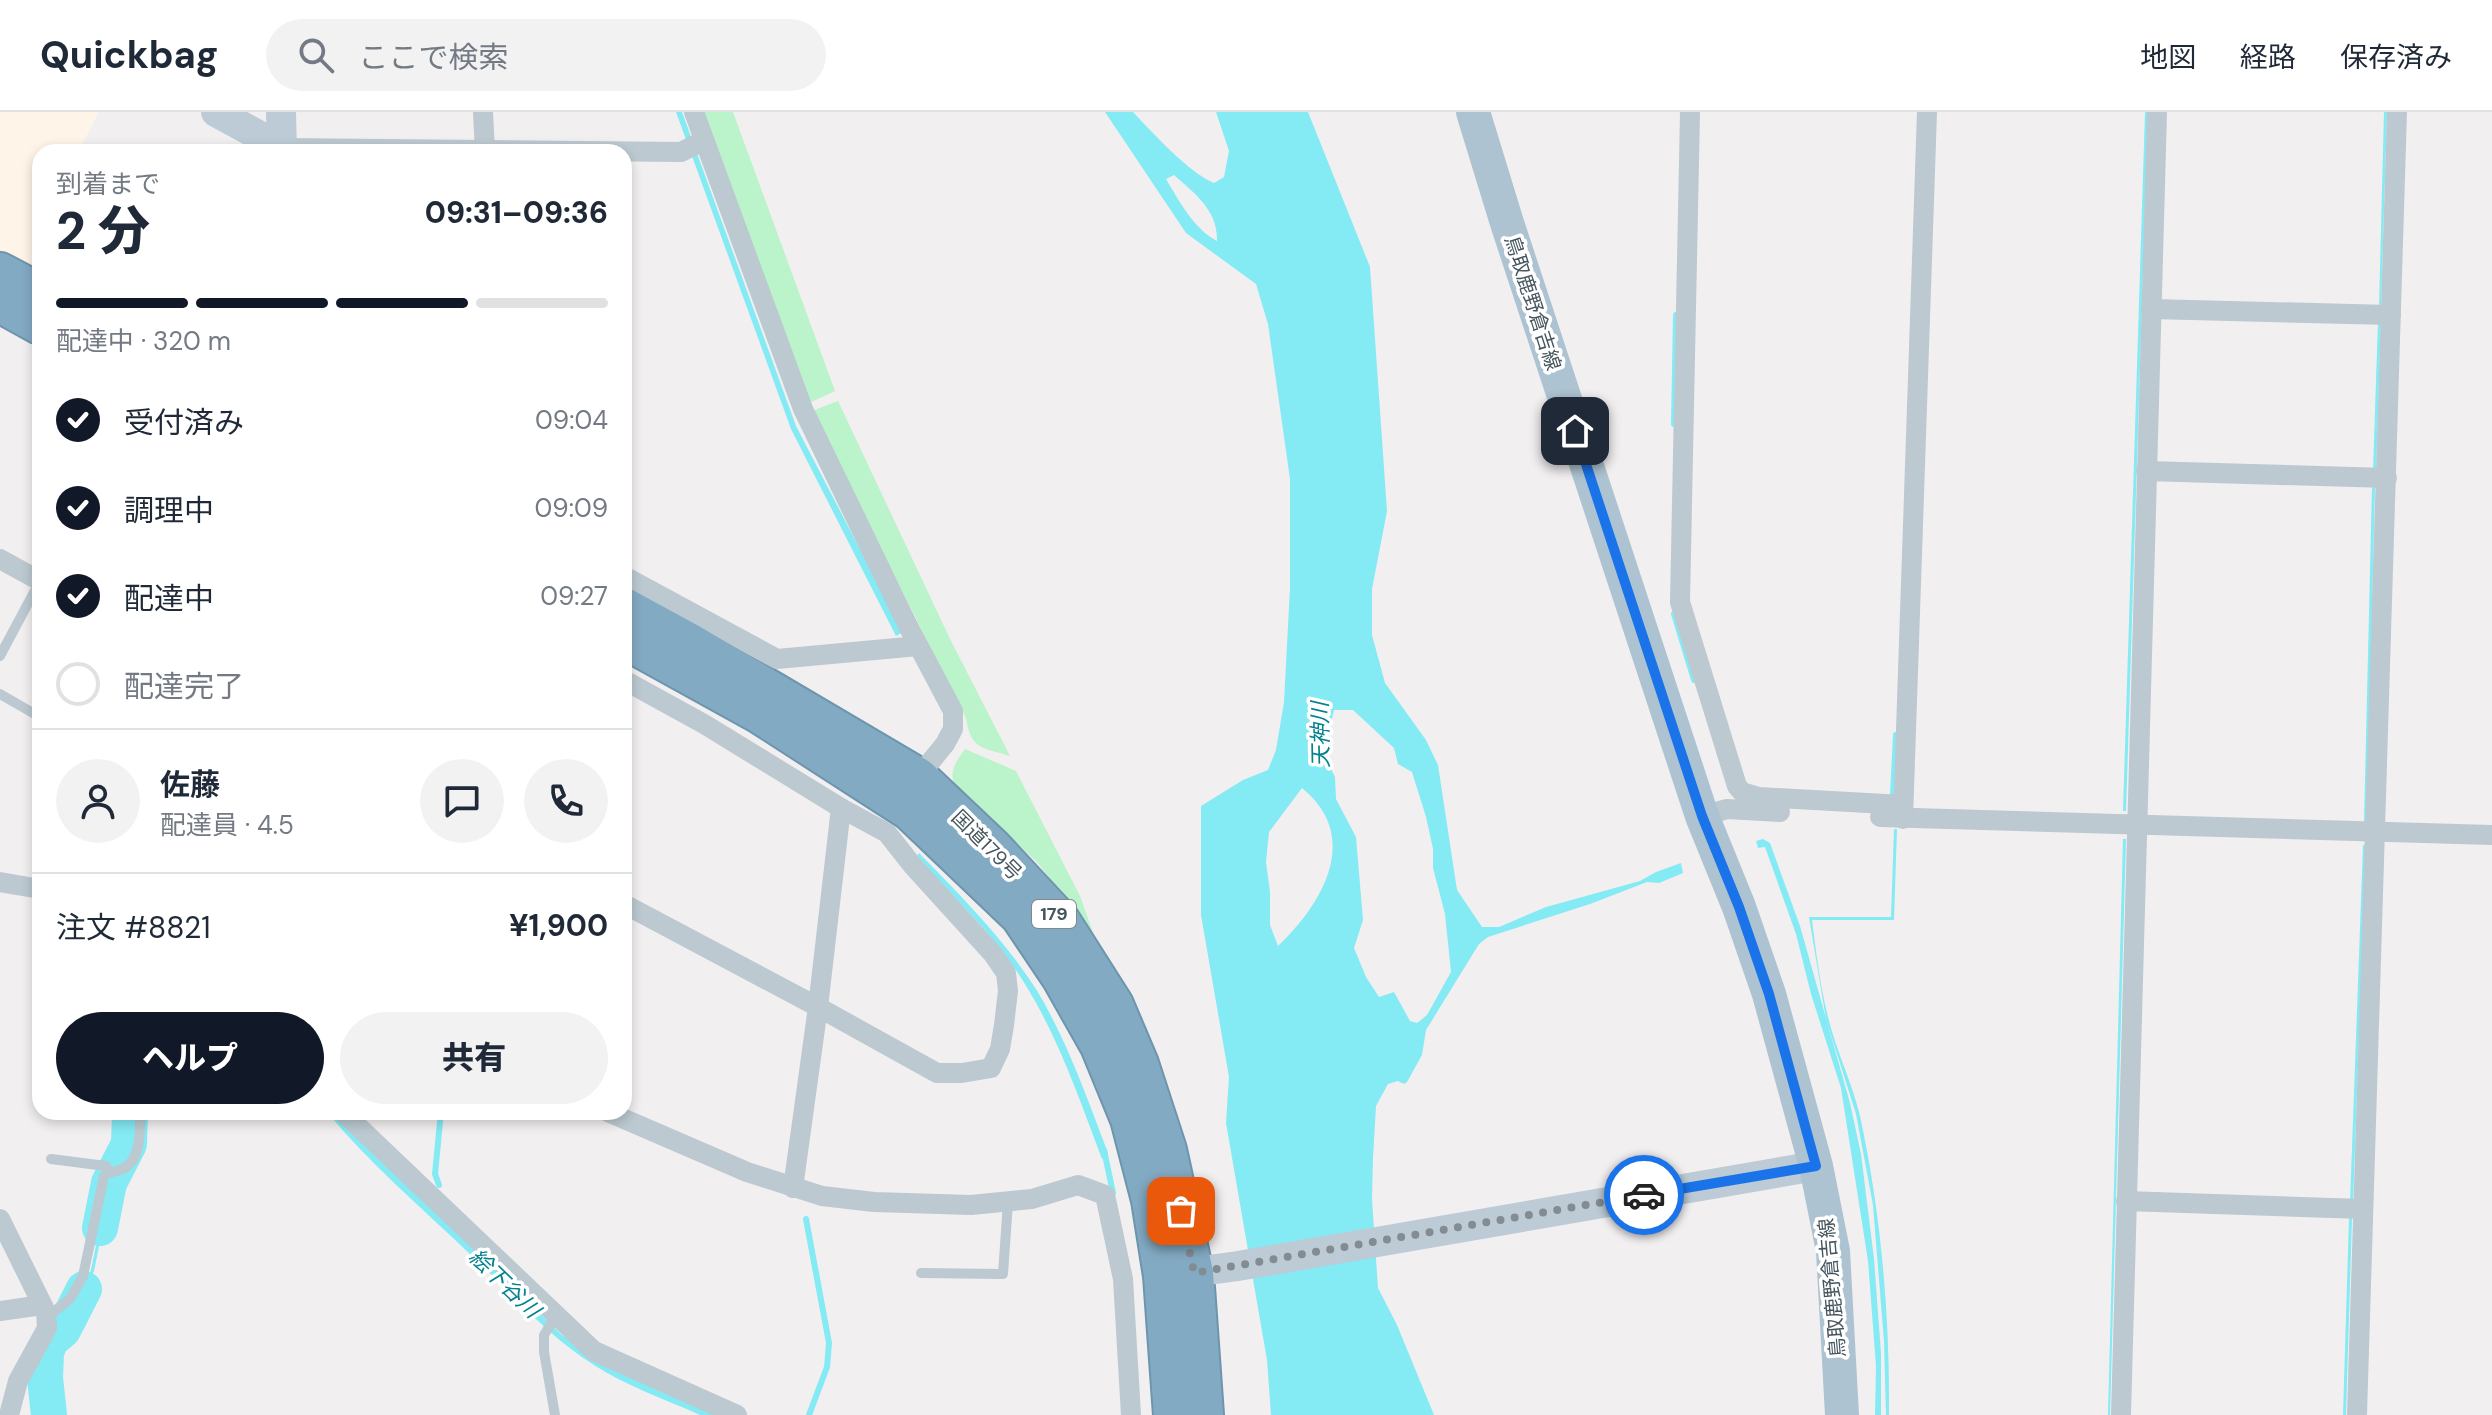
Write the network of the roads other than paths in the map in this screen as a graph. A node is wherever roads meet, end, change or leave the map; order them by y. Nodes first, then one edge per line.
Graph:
1 (216, 112) edge
2 (281, 112) edge
3 (483, 112) edge
4 (694, 112) edge
5 (1473, 112) edge
6 (1690, 112) edge
7 (1927, 112) edge
8 (2157, 112) edge
9 (2397, 112) edge
10 (703, 141) junction
11 (272, 144) edge
12 (282, 144) edge
13 (485, 144) edge
14 (632, 152) edge
15 (0, 272) edge
16 (32, 289) edge
17 (0, 303) edge
18 (2151, 309) junction
19 (2391, 315) junction
20 (32, 321) edge
21 (2146, 471) junction
22 (2387, 478) junction
23 (0, 559) edge
24 (32, 577) edge
25 (632, 580) edge
26 (32, 596) edge
27 (632, 611) edge
28 (632, 643) edge
29 (918, 646) junction
30 (0, 656) edge
31 (632, 684) edge
32 (0, 694) edge
33 (32, 712) edge
34 (918, 777) junction
35 (841, 808) junction
36 (1903, 812) junction
37 (1702, 816) junction
38 (2137, 826) junction
39 (2374, 831) junction
40 (2492, 835) edge
41 (0, 882) edge
42 (32, 888) edge
43 (632, 908) edge
44 (818, 1007) junction
45 (140, 1120) edge
46 (351, 1120) edge
47 (627, 1120) edge
48 (51, 1159) dead end
49 (1816, 1166) junction
50 (109, 1172) junction
51 (793, 1188) junction
52 (2126, 1201) junction
53 (1008, 1202) junction
54 (2363, 1209) junction
55 (0, 1219) edge
56 (921, 1273) dead end
57 (1179, 1274) junction
58 (0, 1311) edge
59 (44, 1311) junction
60 (555, 1317) junction
61 (9, 1415) edge
62 (555, 1415) edge
63 (737, 1415) edge
64 (1131, 1415) edge
65 (1173, 1415) edge
66 (1204, 1415) edge
67 (1842, 1415) edge
68 (2121, 1415) edge
69 (2357, 1415) edge

1 - 11 street
2 - 12 street
3 - 13 street
4 - 10 street
5 - 37 main road, 鳥取鹿野倉吉線
6 - 36 street
7 - 36 street
8 - 18 street
9 - 19 street
10 - 14 street
10 - 29 street
15 - 16 highway
17 - 20 highway
18 - 19 street
18 - 21 street
19 - 22 street
21 - 22 street
21 - 38 street
22 - 39 street
23 - 24 street
25 - 29 street
26 - 30 lane
27 - 34 highway, 国道179号 / 179
28 - 57 highway, 国道179号 / 179
29 - 34 street
31 - 35 street
32 - 33 lane
34 - 57 highway, 国道179号 / 179
35 - 44 street
35 - 44 street
36 - 37 street
36 - 38 street
37 - 49 main road, 鳥取鹿野倉吉線
38 - 39 street
38 - 52 street
39 - 40 street
39 - 54 street
41 - 42 street
43 - 44 street
44 - 51 street
45 - 50 lane
46 - 60 street
47 - 51 street
48 - 50 lane
49 - 57 street
49 - 67 main road, 鳥取鹿野倉吉線
50 - 59 lane
51 - 53 street
52 - 54 street
52 - 68 street
53 - 56 lane
53 - 64 street
54 - 69 street
55 - 59 street
57 - 65 highway, 国道179号 / 179
57 - 66 highway, 国道179号 / 179
58 - 59 street
59 - 61 street
60 - 62 lane
60 - 63 street

